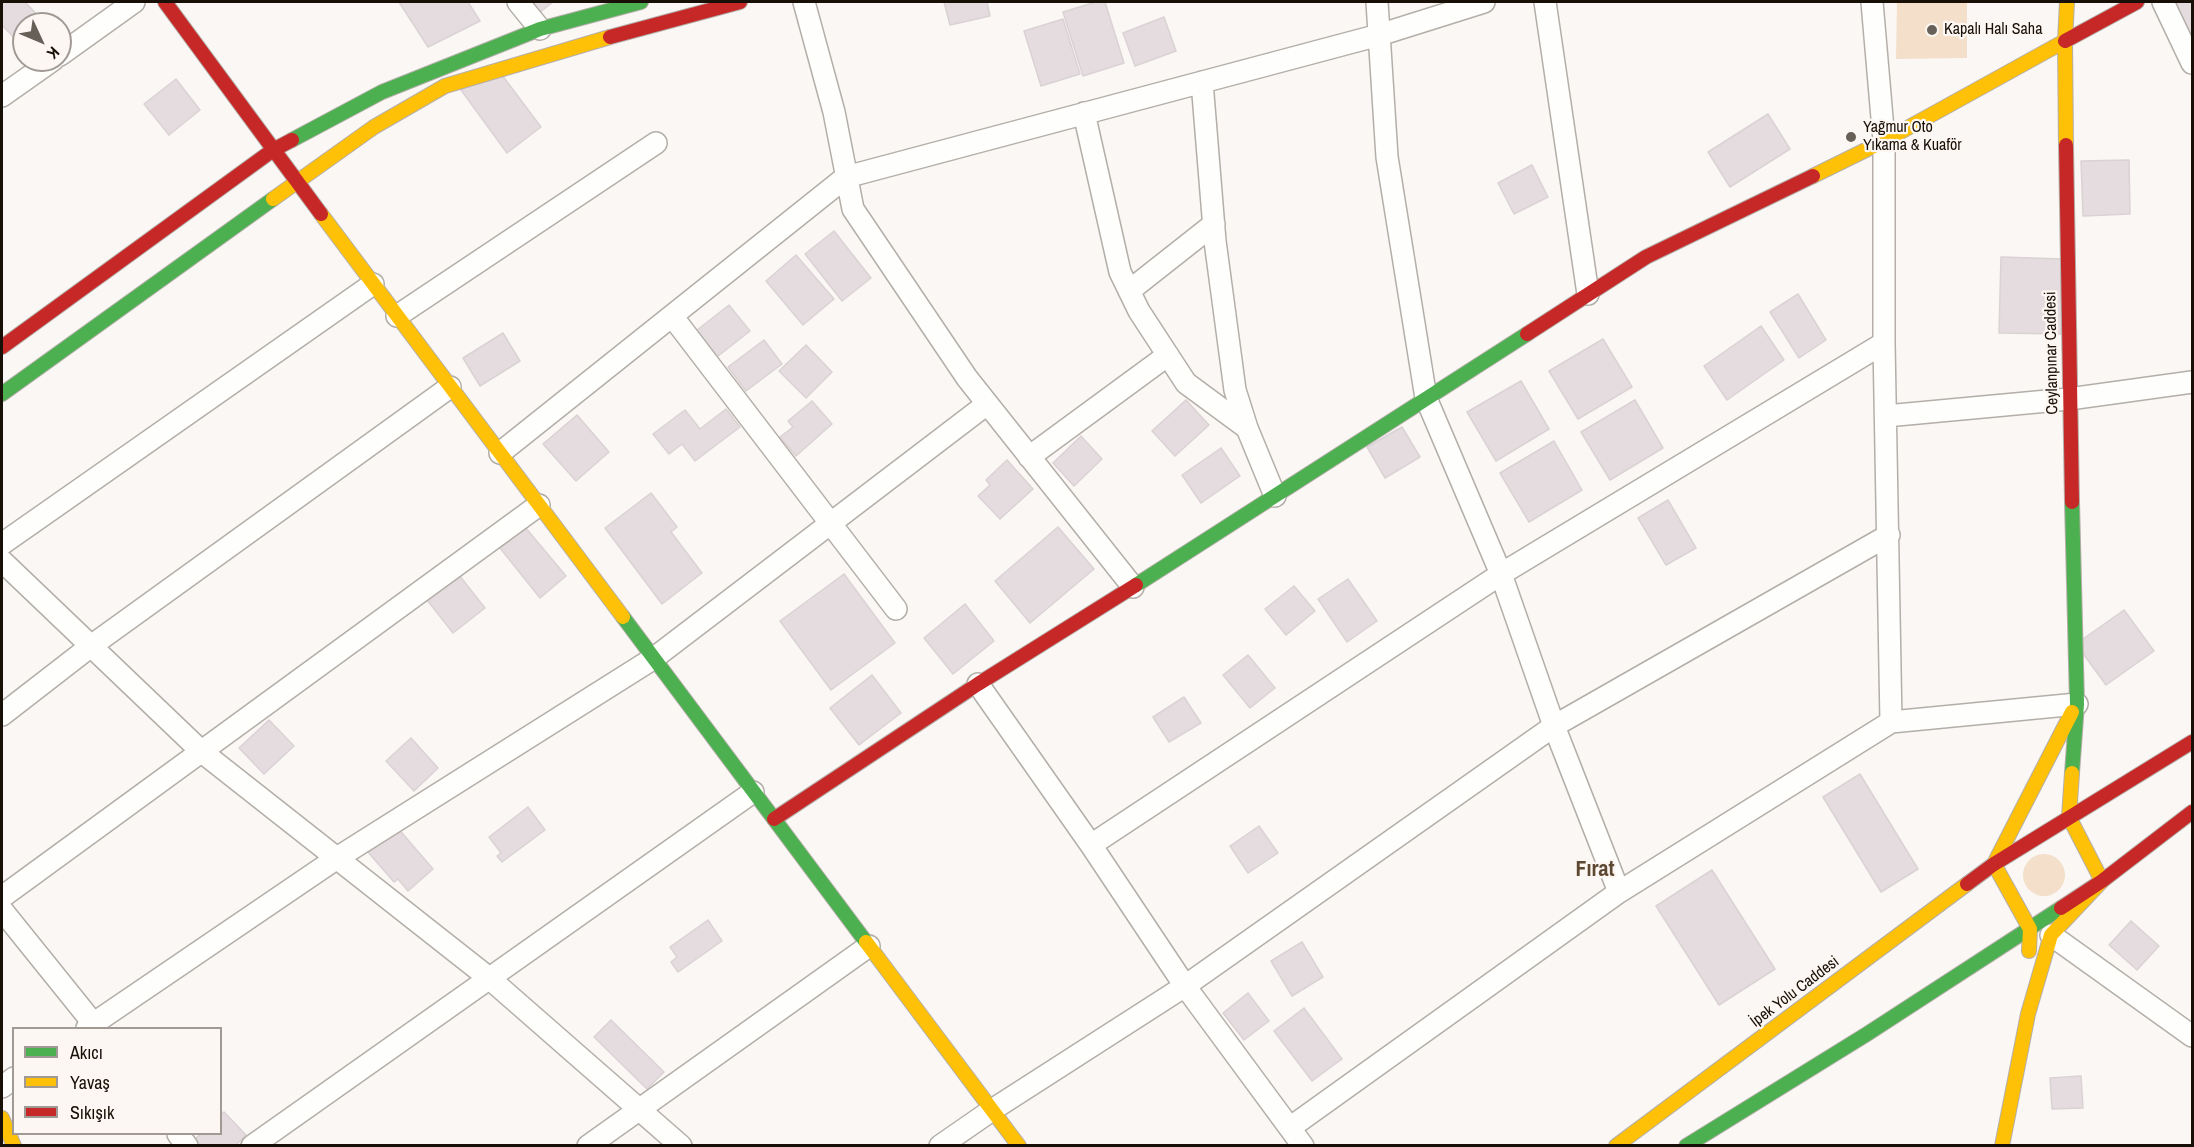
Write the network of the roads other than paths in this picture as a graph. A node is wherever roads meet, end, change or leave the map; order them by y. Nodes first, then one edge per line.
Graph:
1 (135, 2) edge
2 (165, 2) edge
3 (518, 2) edge
4 (640, 2) edge
5 (740, 2) edge
6 (804, 2) edge
7 (1377, 2) edge
8 (1484, 2) edge
9 (1545, 2) edge
10 (1872, 2) edge
11 (2067, 2) edge
12 (2137, 2) edge
13 (2163, 2) edge
14 (540, 29) junction
15 (1379, 35) junction
16 (2065, 41) junction
17 (72, 47) edge
18 (2193, 63) edge
19 (35, 72) edge
20 (1202, 82) junction
21 (2, 96) edge
22 (1084, 113) junction
23 (1884, 141) junction
24 (656, 143) dead end
25 (273, 150) junction
26 (846, 177) junction
27 (296, 182) junction
28 (1214, 224) junction
29 (373, 284) junction
30 (1129, 291) junction
31 (1588, 294) junction
32 (397, 316) junction
33 (672, 316) junction
34 (1884, 343) junction
35 (2, 347) edge
36 (1168, 355) junction
37 (2193, 382) edge
38 (450, 387) junction
39 (2, 394) edge
40 (1426, 398) junction
41 (2069, 399) junction
42 (987, 404) junction
43 (1886, 416) junction
44 (1247, 428) junction
45 (500, 453) junction
46 (1029, 457) junction
47 (1275, 496) junction
48 (539, 505) junction
49 (831, 523) junction
50 (1889, 535) junction
51 (2, 544) edge
52 (2, 561) edge
53 (1501, 574) junction
54 (1133, 587) junction
55 (896, 609) dead end
56 (91, 646) junction
57 (654, 658) junction
58 (978, 684) junction
59 (2077, 704) junction
60 (2, 715) edge
61 (1891, 722) junction
62 (1554, 726) junction
63 (2193, 742) edge
64 (202, 752) junction
65 (753, 792) junction
66 (2193, 812) edge
67 (2069, 817) junction
68 (774, 819) junction
69 (1091, 845) junction
70 (337, 858) junction
71 (1994, 864) junction
72 (2102, 881) junction
73 (1619, 892) junction
74 (2, 897) edge
75 (2, 910) edge
76 (2030, 929) junction
77 (2051, 935) junction
78 (869, 946) junction
79 (489, 978) junction
80 (1185, 986) junction
81 (1937, 1005) dead end
82 (2028, 1014) junction
83 (93, 1027) edge
84 (2193, 1036) edge
85 (1673, 1104) junction
86 (638, 1110) junction
87 (992, 1110) junction
88 (2, 1118) edge
89 (1291, 1127) junction
90 (14, 1146) edge
91 (252, 1146) edge
92 (588, 1146) edge
93 (681, 1146) edge
94 (940, 1146) edge
95 (1019, 1146) edge
96 (1303, 1146) edge
97 (1602, 1146) edge
98 (1616, 1146) edge
99 (1686, 1146) edge
100 (2002, 1146) edge

1 - 17 street
2 - 25 main road
3 - 14 street
4 - 14 main road
5 - 27 main road
6 - 26 street
7 - 15 street
8 - 15 street
9 - 31 street
10 - 23 street
11 - 16 main road, Ceylanpınar Caddesi
12 - 16 main road
13 - 18 street
14 - 25 main road
15 - 20 street
15 - 40 street
16 - 23 main road
16 - 41 main road, Ceylanpınar Caddesi
19 - 21 street
20 - 22 street
20 - 28 street
22 - 26 street
22 - 30 street
23 - 31 main road
23 - 34 street
24 - 32 street
25 - 27 main road
25 - 35 main road
26 - 33 street
26 - 42 street
27 - 29 main road
27 - 39 main road
28 - 30 street
28 - 44 street
29 - 32 main road
29 - 51 street
30 - 36 street
31 - 40 main road
32 - 38 main road
33 - 45 street
33 - 49 street
34 - 43 street
34 - 53 street
36 - 44 street
36 - 46 street
37 - 41 street
38 - 45 main road
38 - 56 street
40 - 47 main road
40 - 53 street
41 - 43 street
41 - 59 main road, Ceylanpınar Caddesi
42 - 46 street
42 - 49 street
43 - 50 street
44 - 47 street
45 - 48 main road
46 - 54 street
47 - 54 main road
48 - 57 main road
48 - 64 street
49 - 55 street
49 - 57 street
50 - 61 street
50 - 62 street
52 - 56 street
53 - 62 street
53 - 69 street
54 - 58 main road
56 - 60 street
56 - 64 street
57 - 65 main road
57 - 70 street
58 - 68 main road
58 - 69 street
59 - 61 street
59 - 67 main road, Ceylanpınar Caddesi
59 - 71 main road, Ceylanpınar Caddesi
61 - 73 street
62 - 73 street
62 - 80 street
63 - 67 main road, İpek Yolu Caddesi
64 - 70 street
64 - 74 street
65 - 68 main road
65 - 79 street
66 - 72 main road
67 - 71 main road, İpek Yolu Caddesi
67 - 72 main road
68 - 78 main road
69 - 80 street
70 - 79 street
70 - 83 street
71 - 76 main road
71 - 85 main road, İpek Yolu Caddesi
72 - 76 main road
72 - 77 main road
73 - 89 street
75 - 83 street
76 - 81 main road
76 - 82 main road
76 - 99 main road
77 - 82 main road
77 - 84 street
78 - 86 street
78 - 87 main road
79 - 86 street
79 - 91 street
80 - 87 street
80 - 89 street
82 - 100 main road
85 - 97 main road
85 - 98 main road, İpek Yolu Caddesi
86 - 92 street
86 - 93 street
87 - 94 street
87 - 95 main road
88 - 90 main road
89 - 96 street

